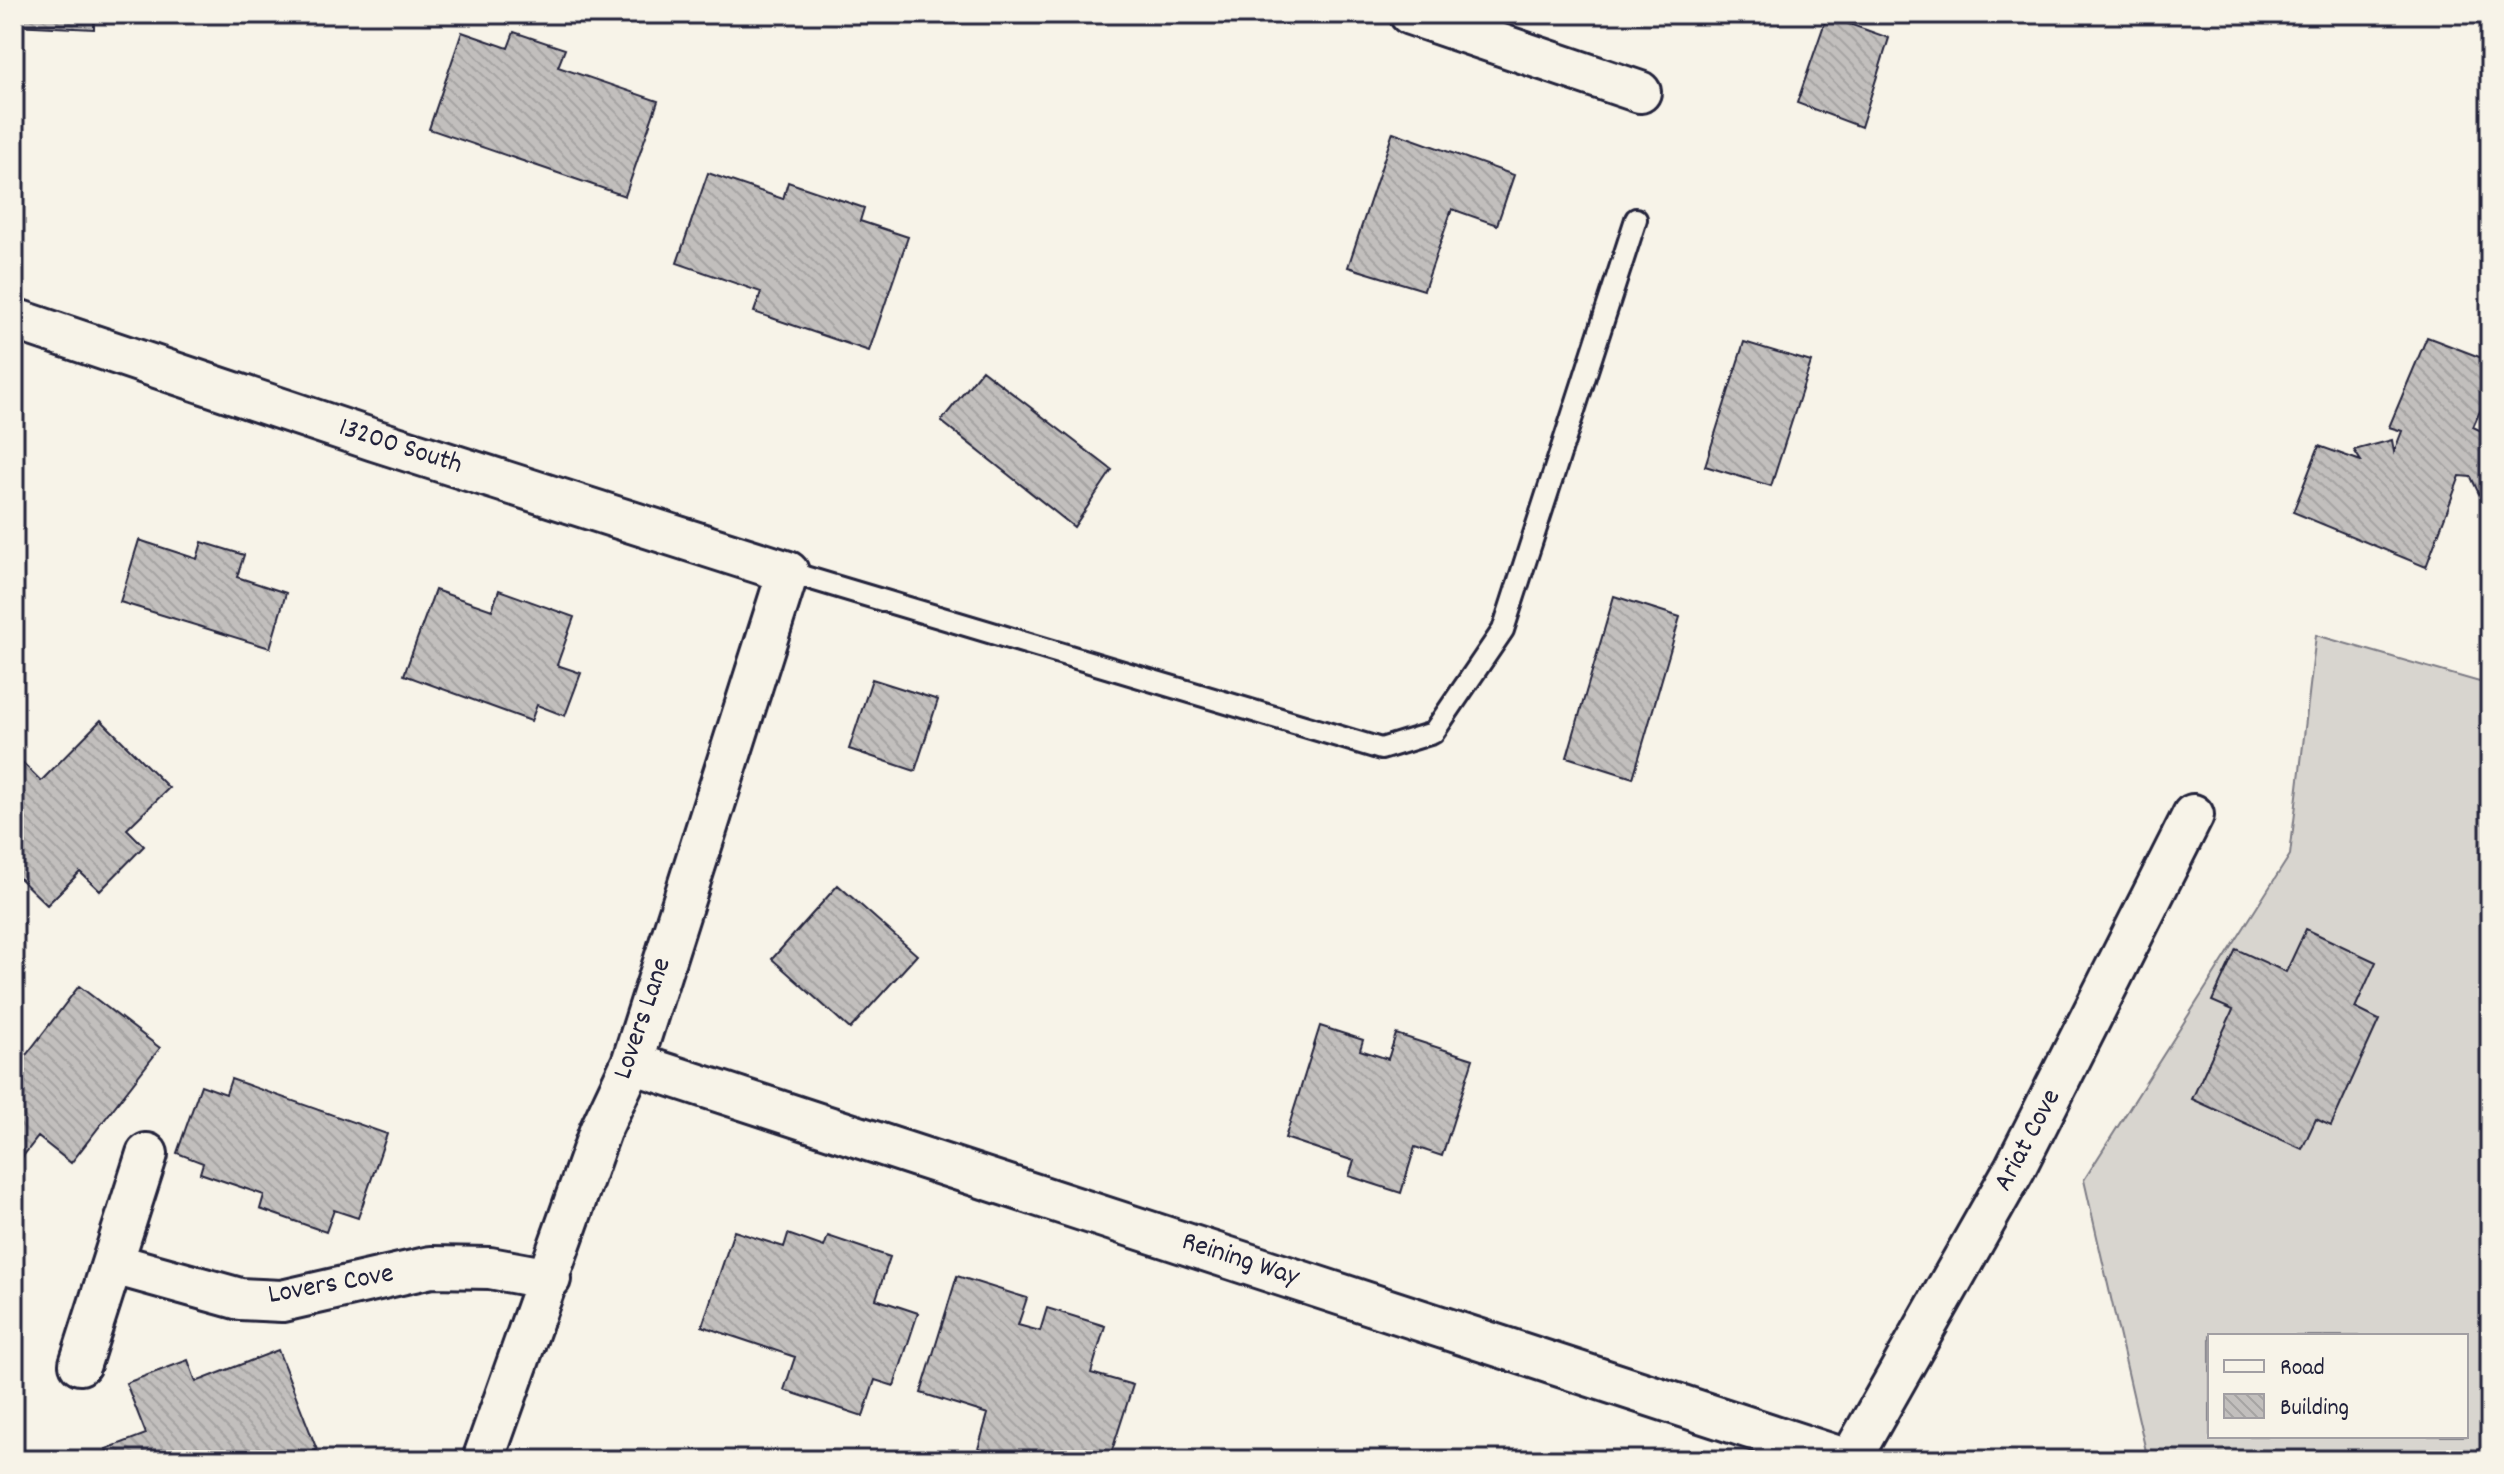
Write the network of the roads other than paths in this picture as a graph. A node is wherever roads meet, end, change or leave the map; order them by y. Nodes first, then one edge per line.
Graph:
1 (1410, 14) edge
2 (1640, 92) dead end
3 (1636, 219) dead end
4 (14, 319) edge
5 (788, 572) junction
6 (2193, 815) dead end
7 (632, 1063) junction
8 (147, 1154) dead end
9 (114, 1264) junction
10 (550, 1279) junction
11 (80, 1364) dead end
12 (483, 1460) edge
13 (1849, 1460) edge

1 - 2 street
3 - 5 lane
4 - 5 street, 13200 South
5 - 7 street, Lovers Lane
6 - 13 street, Ariat Cove
7 - 10 street, Lovers Lane
7 - 13 street, Reining Way
8 - 9 street
9 - 10 street, Lovers Cove
9 - 11 street
10 - 12 street, Lovers Lane

